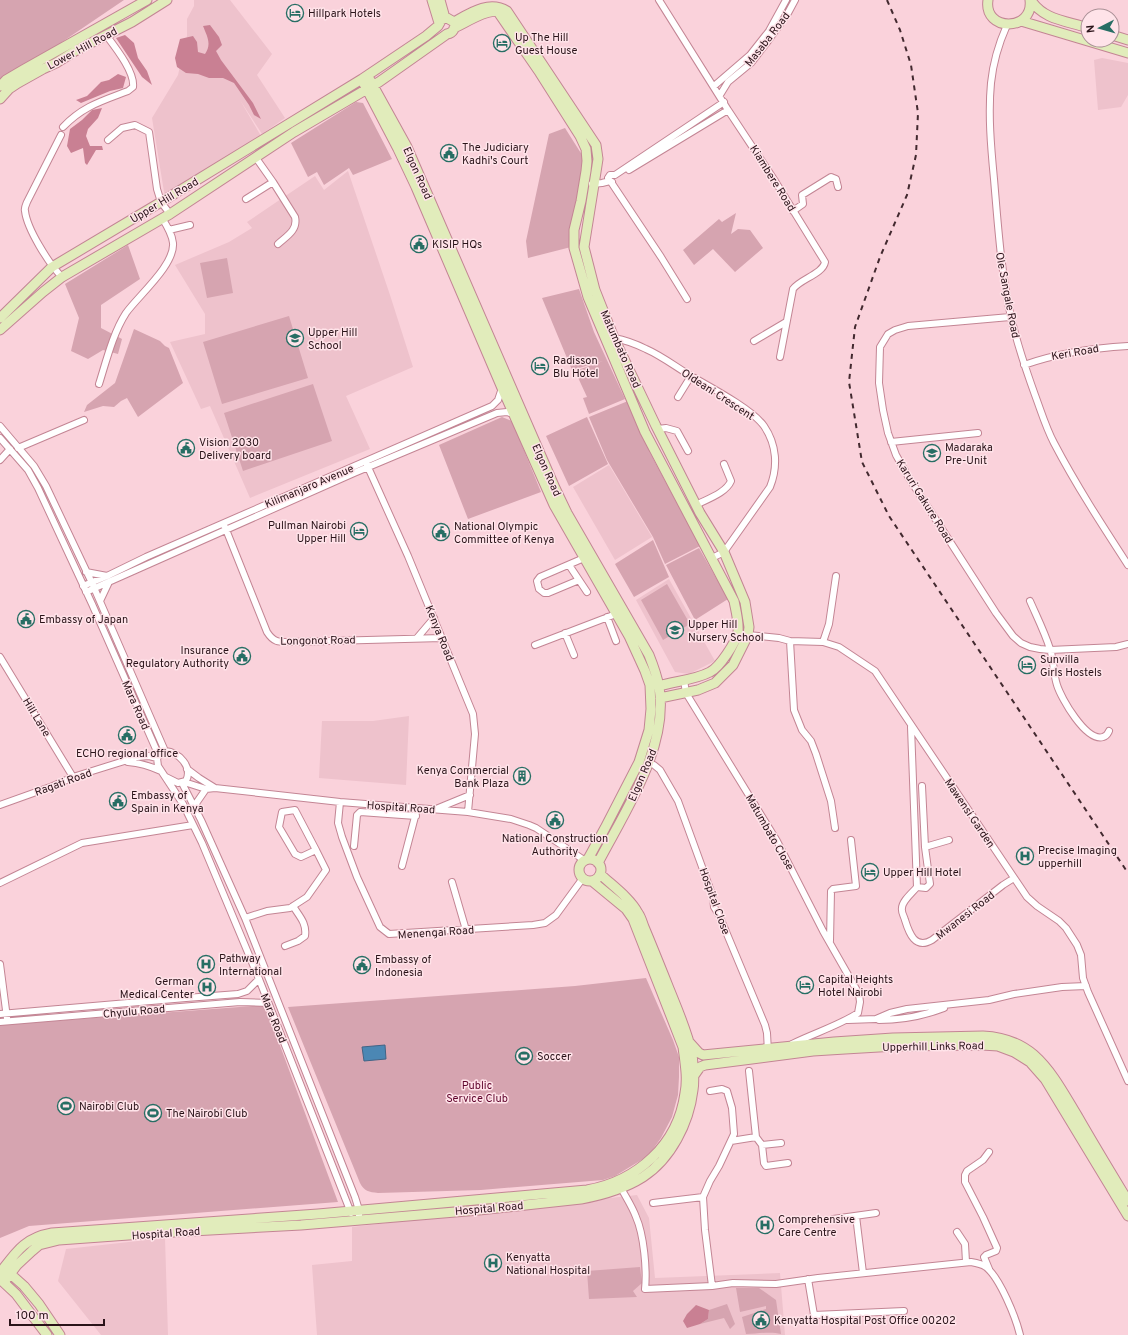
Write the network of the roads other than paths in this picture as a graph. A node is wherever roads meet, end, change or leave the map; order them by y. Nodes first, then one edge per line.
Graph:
1 (147, 0) edge
2 (167, 0) edge
3 (432, 0) edge
4 (440, 0) edge
5 (659, 0) edge
6 (786, 0) edge
7 (795, 0) edge
8 (980, 0) edge
9 (988, 0) edge
10 (1031, 0) edge
11 (989, 10) junction
12 (1021, 21) junction
13 (441, 22) junction
14 (1007, 24) junction
15 (454, 25) junction
16 (1080, 26) edge
17 (447, 34) junction
18 (106, 35) junction
19 (1128, 53) edge
20 (365, 77) junction
21 (0, 86) edge
22 (714, 86) junction
23 (370, 87) junction
24 (720, 94) junction
25 (0, 99) edge
26 (724, 102) junction
27 (564, 104) junction
28 (728, 110) junction
29 (63, 127) dead end
30 (61, 134) dead end
31 (108, 140) dead end
32 (256, 158) junction
33 (586, 171) junction
34 (596, 172) junction
35 (612, 178) junction
36 (273, 182) junction
37 (584, 182) junction
38 (594, 184) junction
39 (838, 187) dead end
40 (246, 199) dead end
41 (161, 202) junction
42 (793, 210) junction
43 (166, 216) junction
44 (190, 225) dead end
45 (116, 229) junction
46 (168, 230) junction
47 (124, 241) junction
48 (278, 244) dead end
49 (584, 247) junction
50 (574, 248) junction
51 (52, 267) junction
52 (62, 277) junction
53 (687, 299) dead end
54 (1010, 316) junction
55 (0, 318) edge
56 (786, 322) junction
57 (0, 330) edge
58 (614, 338) junction
59 (754, 340) dead end
60 (1128, 346) edge
61 (780, 357) dead end
62 (1024, 364) junction
63 (691, 376) junction
64 (99, 384) dead end
65 (502, 388) junction
66 (678, 397) dead end
67 (513, 414) junction
68 (84, 420) dead end
69 (0, 426) edge
70 (657, 428) junction
71 (645, 432) junction
72 (978, 433) dead end
73 (0, 438) edge
74 (891, 442) junction
75 (18, 448) junction
76 (10, 449) junction
77 (688, 451) dead end
78 (672, 457) junction
79 (0, 460) edge
80 (661, 462) junction
81 (367, 464) junction
82 (724, 464) dead end
83 (695, 502) junction
84 (683, 505) junction
85 (223, 523) junction
86 (226, 530) junction
87 (724, 552) junction
88 (584, 558) junction
89 (712, 558) junction
90 (569, 565) junction
91 (1128, 565) edge
92 (732, 571) junction
93 (86, 572) junction
94 (836, 576) dead end
95 (722, 577) junction
96 (108, 579) junction
97 (579, 580) junction
98 (94, 586) junction
99 (85, 589) junction
100 (587, 592) dead end
101 (100, 601) junction
102 (1030, 601) dead end
103 (616, 614) junction
104 (607, 617) junction
105 (434, 618) junction
106 (565, 633) junction
107 (738, 633) junction
108 (748, 636) junction
109 (418, 638) junction
110 (442, 638) junction
111 (616, 641) dead end
112 (790, 641) junction
113 (823, 642) junction
114 (1128, 644) edge
115 (535, 645) dead end
116 (1050, 650) junction
117 (121, 651) junction
118 (114, 655) junction
119 (574, 656) dead end
120 (0, 657) edge
121 (684, 680) junction
122 (659, 686) junction
123 (686, 693) junction
124 (660, 698) junction
125 (911, 726) junction
126 (1109, 731) dead end
127 (165, 751) junction
128 (158, 757) junction
129 (126, 762) junction
130 (648, 762) junction
131 (187, 769) junction
132 (161, 771) junction
133 (73, 777) junction
134 (166, 777) junction
135 (183, 782) junction
136 (922, 786) dead end
137 (215, 788) junction
138 (206, 789) junction
139 (470, 795) junction
140 (340, 802) junction
141 (0, 805) edge
142 (418, 808) junction
143 (195, 809) junction
144 (435, 809) junction
145 (468, 812) junction
146 (416, 816) junction
147 (193, 825) junction
148 (836, 828) dead end
149 (851, 840) dead end
150 (949, 840) dead end
151 (354, 846) dead end
152 (925, 847) junction
153 (316, 850) junction
154 (586, 860) junction
155 (598, 862) junction
156 (402, 866) dead end
157 (600, 874) junction
158 (583, 878) junction
159 (1014, 878) junction
160 (592, 881) junction
161 (452, 882) dead end
162 (0, 884) edge
163 (916, 888) junction
164 (293, 906) junction
165 (245, 918) junction
166 (466, 930) junction
167 (830, 942) junction
168 (285, 946) dead end
169 (0, 964) edge
170 (259, 979) junction
171 (1086, 986) junction
172 (268, 1002) junction
173 (3, 1014) edge
174 (848, 1020) junction
175 (7, 1021) junction
176 (0, 1022) edge
177 (688, 1040) junction
178 (790, 1046) junction
179 (768, 1048) junction
180 (769, 1058) junction
181 (749, 1071) dead end
182 (693, 1077) junction
183 (1128, 1081) edge
184 (710, 1091) dead end
185 (756, 1137) junction
186 (732, 1141) junction
187 (782, 1144) dead end
188 (762, 1145) junction
189 (988, 1152) dead end
190 (788, 1164) dead end
191 (619, 1185) junction
192 (703, 1197) junction
193 (1128, 1201) edge
194 (653, 1203) dead end
195 (876, 1213) dead end
196 (355, 1215) junction
197 (856, 1216) junction
198 (1128, 1216) edge
199 (832, 1219) dead end
200 (957, 1232) dead end
201 (13, 1255) junction
202 (0, 1258) edge
203 (966, 1262) junction
204 (4, 1270) edge
205 (990, 1270) junction
206 (863, 1273) junction
207 (808, 1279) junction
208 (1, 1283) edge
209 (712, 1286) junction
210 (904, 1311) dead end
211 (47, 1335) edge
212 (60, 1335) edge
213 (1020, 1335) edge

1 - 21 street, Lower Hill Road
2 - 18 street, Lower Hill Road
3 - 13 street
4 - 13 street
5 - 22 street, Kiambere Road
6 - 22 street, Masaba Road
7 - 24 street, Masaba Road
8 - 11 street
9 - 11 street
10 - 12 street
10 - 16 street
11 - 14 street
12 - 14 street
12 - 19 street
13 - 15 street
13 - 17 street
13 - 20 street, Upper Hill Road
14 - 54 street, Ole Sangale Road
15 - 17 street
15 - 27 street, Matumbato Road
17 - 23 street, Upper Hill Road
18 - 25 street, Lower Hill Road
18 - 29 street
20 - 23 street, Elgon Road
20 - 41 street, Upper Hill Road
22 - 24 street, Kiambere Road
23 - 32 street, Upper Hill Road
23 - 65 street, Elgon Road
23 - 122 street, Elgon Road
24 - 26 street, Kiambere Road
26 - 28 street, Kiambere Road
26 - 35 street
27 - 33 street, Matumbato Road
27 - 34 street, Matumbato Road
28 - 35 street
28 - 42 street, Kiambere Road
30 - 51 street
31 - 41 street
32 - 36 street
32 - 43 street, Upper Hill Road
33 - 34 street
33 - 37 street, Matumbato Road
34 - 35 street
34 - 38 street, Matumbato Road
35 - 38 street
35 - 53 street
36 - 40 street
36 - 48 street
37 - 38 street
37 - 50 street, Matumbato Road
38 - 49 street, Matumbato Road
39 - 42 street
41 - 43 street
41 - 45 street, Upper Hill Road
42 - 56 street, Kiambere Road
43 - 46 street
43 - 47 street, Upper Hill Road
44 - 46 street
45 - 47 street
45 - 51 street, Upper Hill Road
46 - 64 street
47 - 52 street, Upper Hill Road
49 - 50 street
49 - 58 street, Matumbato Road
50 - 71 street, Matumbato Road
51 - 52 street
51 - 55 street, Upper Hill Road
52 - 57 street, Upper Hill Road
54 - 62 street, Ole Sangale Road
54 - 74 street, Karuri Gakure Road
56 - 59 street
56 - 61 street, Kiambere Road
58 - 63 street, Oldeani Crescent
58 - 70 street, Matumbato Road
60 - 62 street, Keri Road
62 - 91 street, Ole Sangale Road
63 - 66 street
63 - 87 street, Oldeani Crescent
65 - 67 street, Elgon Road
65 - 81 street, Kilimanjaro Avenue
67 - 81 street, Kilimanjaro Avenue
67 - 88 street, Elgon Road
68 - 75 street
69 - 75 street, Mara Road
70 - 71 street
70 - 77 street
70 - 78 street, Matumbato Road
71 - 80 street, Matumbato Road
72 - 74 street
73 - 76 street, Mara Road
74 - 116 street, Karuri Gakure Road
75 - 93 street, Mara Road
76 - 79 street
76 - 99 street, Mara Road
78 - 80 street
78 - 83 street, Matumbato Road
80 - 84 street, Matumbato Road
81 - 85 street, Kilimanjaro Avenue
81 - 86 street, Kilimanjaro Avenue
81 - 105 street, Kenya Road
82 - 83 street
83 - 84 street
83 - 87 street, Matumbato Road
84 - 89 street, Matumbato Road
85 - 86 street, Longonot Road
85 - 96 street, Kilimanjaro Avenue
86 - 96 street, Kilimanjaro Avenue
86 - 109 street, Longonot Road
87 - 89 street, Oldeani Crescent
87 - 92 street, Matumbato Road
88 - 90 street
88 - 103 street, Elgon Road
89 - 95 street, Matumbato Road
90 - 97 street
90 - 97 street
92 - 95 street
92 - 108 street, Matumbato Road
93 - 96 street
93 - 98 street, Mara Road
94 - 113 street
95 - 107 street, Matumbato Road
96 - 98 street, Kilimanjaro Avenue
96 - 101 street
97 - 100 street
98 - 99 street, Kilimanjaro Avenue
98 - 101 street, Mara Road
99 - 118 street, Mara Road
101 - 117 street, Mara Road
102 - 116 street
103 - 104 street
103 - 154 street, Elgon Road
104 - 106 street
104 - 111 street
105 - 109 street
105 - 110 street, Kenya Road
106 - 115 street
106 - 119 street
107 - 108 street, Mawensi Garden
107 - 121 street
108 - 112 street, Mawensi Garden
108 - 123 street, Matumbato Road
109 - 110 street, Longonot Road
110 - 139 street, Kenya Road
112 - 113 street, Mawensi Garden
112 - 148 street
113 - 125 street, Mawensi Garden
114 - 116 street, Karuri Gakure Road
116 - 126 street
117 - 118 street
117 - 127 street, Mara Road
118 - 128 street, Mara Road
120 - 133 street, Hill Lane
121 - 122 street
121 - 123 street, Matumbato Close
122 - 124 street, Elgon Road
123 - 124 street, Matumbato Road
123 - 167 street, Matumbato Close
124 - 130 street, Elgon Road
125 - 159 street, Mawensi Garden
125 - 163 street
127 - 128 street
127 - 131 street
128 - 129 street, Ragati Road
128 - 132 street, Mara Road
129 - 132 street, Ragati Road
129 - 133 street, Ragati Road
130 - 155 street, Elgon Road
130 - 179 street, Hospital Close
131 - 135 street
131 - 137 street
132 - 134 street, Mara Road
133 - 141 street, Ragati Road
134 - 135 street, Mara Road
134 - 147 street, Mara Road
135 - 138 street
135 - 143 street, Mara Road
136 - 152 street
137 - 138 street, Hospital Road
137 - 140 street, Hospital Road
138 - 143 street
139 - 144 street
139 - 145 street, Kenya Road
140 - 142 street, Hospital Road
140 - 166 street, Menengai Road
142 - 144 street, Hospital Road
142 - 146 street
143 - 165 street, Mara Road
144 - 145 street, Hospital Road
145 - 154 street, Hospital Road
146 - 151 street
146 - 156 street
147 - 162 street
147 - 170 street, Mara Road
149 - 167 street
150 - 152 street
152 - 163 street
153 - 153 street
153 - 164 street
154 - 155 street
154 - 158 street
155 - 157 street
157 - 160 street
157 - 177 street, Hospital Road
158 - 160 street
158 - 166 street, Menengai Road
159 - 163 street, Mwanesi Road
159 - 171 street, Mawensi Garden
160 - 191 street, Hospital Road
161 - 166 street
164 - 165 street
164 - 168 street
165 - 196 street, Mara Road
167 - 174 street, Matumbato Close
169 - 173 street
170 - 172 street, Mara Road
170 - 173 street, Chyulu Road
171 - 174 street
171 - 183 street, Mawensi Garden
172 - 175 street, Chyulu Road
172 - 196 street, Mara Road
173 - 175 street
174 - 178 street
175 - 176 street, Chyulu Road
177 - 179 street
177 - 182 street, Hospital Road
178 - 179 street, Upperhill Links Road
178 - 193 street, Upperhill Links Road
179 - 180 street, Hospital Close
180 - 182 street
180 - 198 street, Upperhill Links Road
181 - 185 street
182 - 191 street, Hospital Road
184 - 186 street
185 - 186 street
185 - 188 street
186 - 192 street
187 - 188 street
188 - 190 street
189 - 205 street
191 - 196 street, Hospital Road
191 - 209 street
192 - 194 street
192 - 209 street
195 - 197 street
196 - 201 street, Hospital Road
196 - 204 street, Hospital Road
197 - 199 street
197 - 206 street
200 - 203 street
201 - 202 street
201 - 204 street, Hospital Road
203 - 205 street
203 - 206 street
204 - 208 street, Hospital Road
204 - 212 street
205 - 213 street
206 - 207 street
207 - 209 street
207 - 210 street
208 - 211 street

